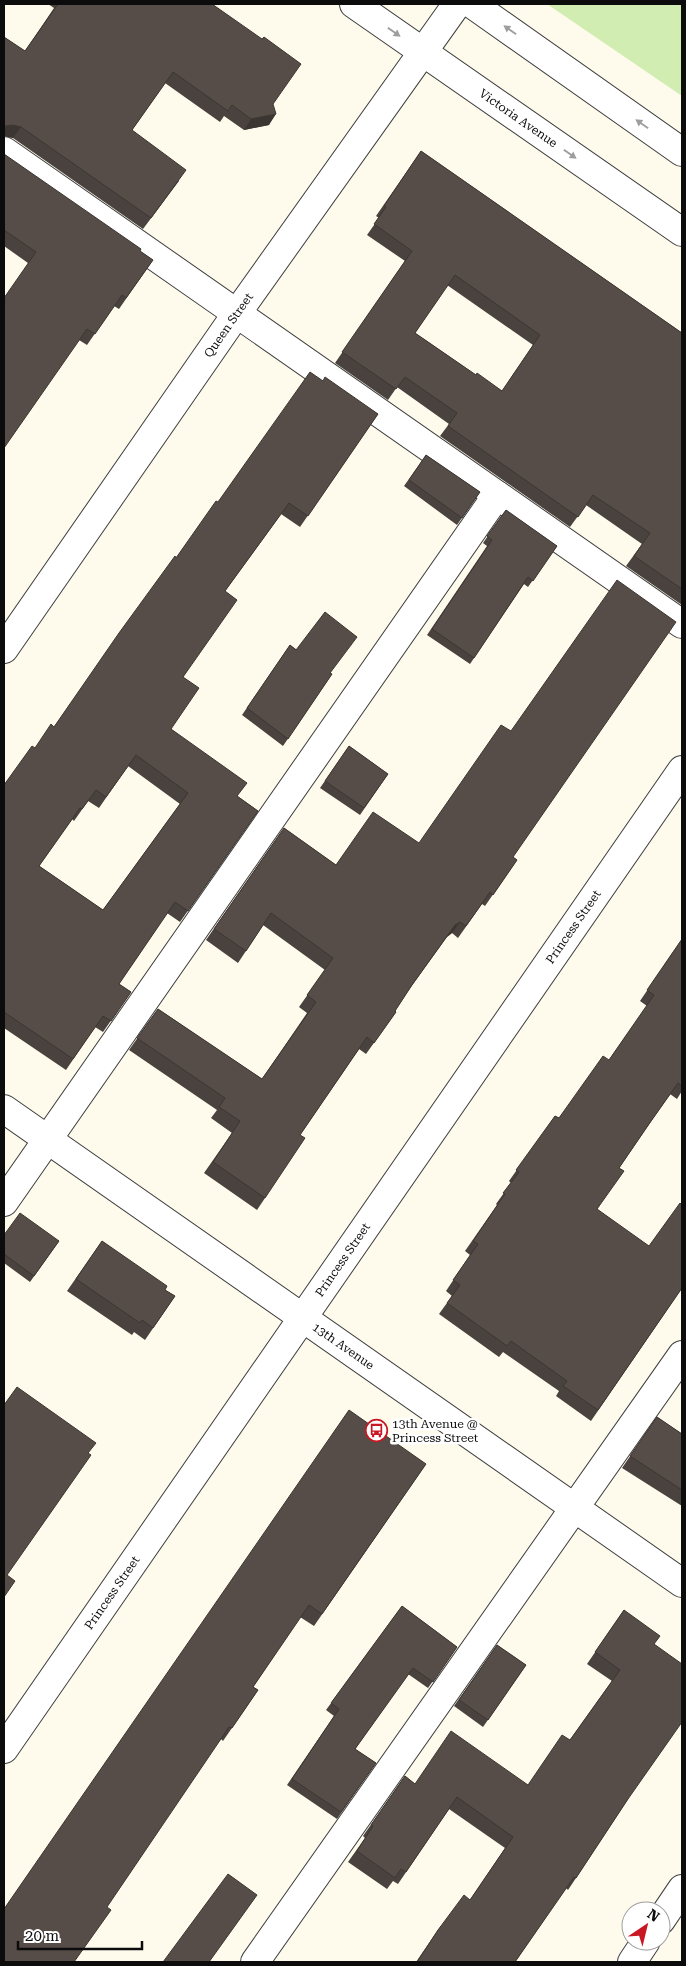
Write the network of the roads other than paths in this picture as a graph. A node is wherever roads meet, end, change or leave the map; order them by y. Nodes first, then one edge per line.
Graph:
1 (354, 4) edge
2 (457, 4) edge
3 (472, 4) edge
4 (422, 52) junction
5 (4, 151) edge
6 (682, 152) edge
7 (682, 232) edge
8 (237, 314) junction
9 (497, 495) junction
10 (682, 624) edge
11 (4, 649) edge
12 (682, 770) edge
13 (4, 1108) edge
14 (48, 1139) junction
15 (4, 1202) edge
16 (302, 1317) junction
17 (682, 1355) edge
18 (576, 1508) junction
19 (682, 1583) edge
20 (4, 1749) edge
21 (682, 1889) edge
22 (671, 1905) edge
23 (639, 1951) edge
24 (255, 1962) edge
25 (632, 1962) edge

1 -> 4 street, Victoria Avenue
2 - 4 street, Queen Street
6 -> 3 street
4 -> 7 street, Victoria Avenue
4 - 8 street, Queen Street
5 - 8 street
8 - 9 street
8 - 11 street, Queen Street
9 - 10 street
9 - 14 street
12 - 16 street, Princess Street
13 - 14 street, 13th Avenue
14 - 15 street
14 - 16 street, 13th Avenue
16 - 18 street, 13th Avenue
16 - 20 street, Princess Street
17 - 18 street
18 - 19 street, 13th Avenue
18 - 24 street
21 - 22 street
23 - 25 street

